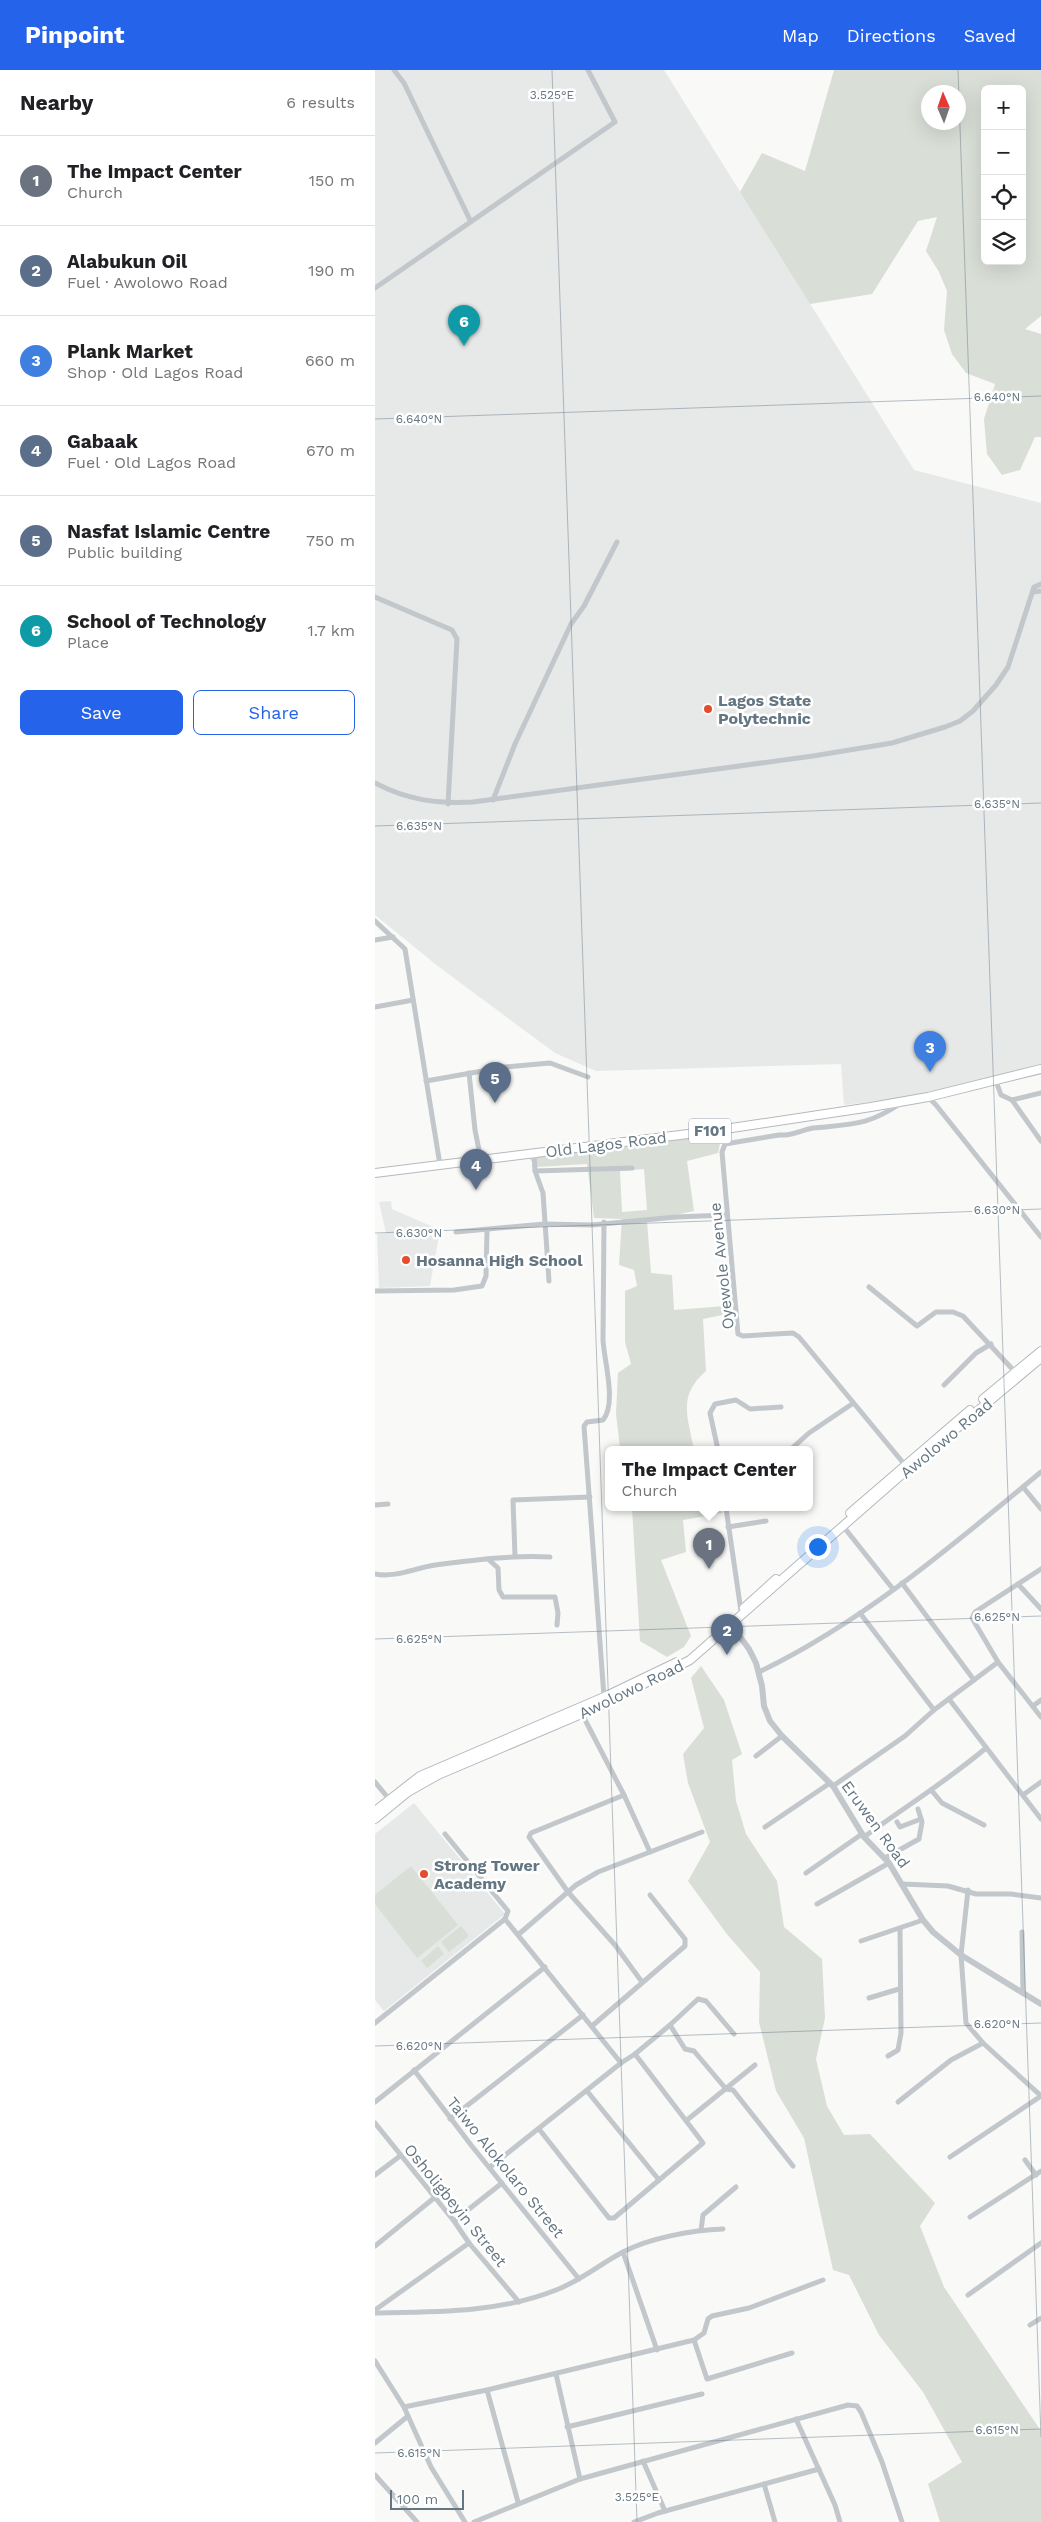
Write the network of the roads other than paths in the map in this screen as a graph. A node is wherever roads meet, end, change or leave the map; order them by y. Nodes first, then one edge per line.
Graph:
1 (395, 70) edge
2 (588, 70) edge
3 (470, 220) junction
4 (375, 288) edge
5 (617, 542) dead end
6 (1041, 584) edge
7 (1041, 591) edge
8 (1033, 592) junction
9 (375, 597) edge
10 (375, 783) edge
11 (493, 800) junction
12 (448, 804) junction
13 (375, 921) edge
14 (393, 937) junction
15 (375, 940) edge
16 (413, 1000) junction
17 (375, 1006) edge
18 (1041, 1069) edge
19 (469, 1073) junction
20 (588, 1077) dead end
21 (425, 1081) junction
22 (996, 1081) junction
23 (1041, 1093) edge
24 (928, 1097) junction
25 (1012, 1100) junction
26 (904, 1102) junction
27 (1041, 1141) edge
28 (534, 1154) junction
29 (481, 1160) junction
30 (440, 1165) junction
31 (632, 1168) dead end
32 (535, 1171) junction
33 (375, 1173) edge
34 (727, 1215) junction
35 (604, 1222) junction
36 (544, 1224) junction
37 (487, 1230) junction
38 (456, 1232) dead end
39 (1041, 1237) edge
40 (549, 1281) dead end
41 (869, 1287) dead end
42 (375, 1291) edge
43 (991, 1344) junction
44 (1041, 1351) edge
45 (1041, 1358) edge
46 (1016, 1373) junction
47 (944, 1385) dead end
48 (852, 1404) junction
49 (781, 1407) dead end
50 (717, 1446) edge
51 (795, 1446) edge
52 (905, 1465) junction
53 (1041, 1472) edge
54 (1023, 1487) junction
55 (590, 1497) junction
56 (388, 1504) dead end
57 (375, 1505) edge
58 (1041, 1509) edge
59 (726, 1511) edge
60 (765, 1521) dead end
61 (843, 1526) junction
62 (728, 1527) junction
63 (515, 1556) junction
64 (550, 1557) dead end
65 (488, 1559) junction
66 (1041, 1569) edge
67 (375, 1574) edge
68 (903, 1583) junction
69 (1018, 1584) junction
70 (893, 1589) junction
71 (1041, 1609) edge
72 (741, 1611) junction
73 (860, 1613) junction
74 (557, 1625) dead end
75 (732, 1626) junction
76 (697, 1653) junction
77 (689, 1658) junction
78 (998, 1662) junction
79 (759, 1672) junction
80 (974, 1680) junction
81 (604, 1697) junction
82 (949, 1699) junction
83 (1041, 1700) edge
84 (1033, 1706) junction
85 (934, 1710) junction
86 (582, 1714) junction
87 (1041, 1717) edge
88 (782, 1736) junction
89 (986, 1748) junction
90 (756, 1756) dead end
91 (375, 1782) edge
92 (1041, 1782) edge
93 (831, 1785) junction
94 (932, 1792) junction
95 (624, 1795) junction
96 (1023, 1795) junction
97 (389, 1799) junction
98 (919, 1809) dead end
99 (375, 1811) edge
100 (375, 1819) edge
101 (921, 1819) junction
102 (1041, 1819) edge
103 (897, 1822) dead end
104 (984, 1825) dead end
105 (765, 1827) dead end
106 (702, 1832) dead end
107 (445, 1834) dead end
108 (863, 1835) junction
109 (650, 1852) junction
110 (887, 1860) junction
111 (807, 1873) dead end
112 (902, 1884) junction
113 (967, 1890) junction
114 (568, 1892) junction
115 (650, 1895) dead end
116 (1041, 1898) edge
117 (817, 1904) dead end
118 (505, 1919) junction
119 (923, 1920) junction
120 (900, 1928) junction
121 (1022, 1932) dead end
122 (519, 1934) junction
123 (861, 1941) dead end
124 (961, 1955) junction
125 (545, 1966) junction
126 (642, 1982) junction
127 (899, 1989) junction
128 (1023, 1992) junction
129 (869, 1998) dead end
130 (1041, 2004) edge
131 (583, 2015) junction
132 (375, 2023) edge
133 (592, 2026) junction
134 (670, 2026) junction
135 (735, 2034) dead end
136 (983, 2043) junction
137 (635, 2054) junction
138 (888, 2056) dead end
139 (621, 2063) junction
140 (755, 2065) dead end
141 (414, 2070) junction
142 (725, 2089) junction
143 (587, 2091) junction
144 (1041, 2096) edge
145 (375, 2102) edge
146 (898, 2102) dead end
147 (450, 2119) junction
148 (687, 2120) junction
149 (375, 2123) edge
150 (539, 2129) junction
151 (400, 2156) junction
152 (950, 2157) dead end
153 (1025, 2160) dead end
154 (793, 2166) dead end
155 (490, 2167) junction
156 (1041, 2171) edge
157 (375, 2175) edge
158 (1036, 2175) junction
159 (659, 2180) junction
160 (503, 2183) junction
161 (735, 2188) dead end
162 (434, 2198) junction
163 (970, 2217) dead end
164 (454, 2221) junction
165 (723, 2229) dead end
166 (701, 2230) junction
167 (1041, 2242) edge
168 (469, 2243) junction
169 (375, 2246) edge
170 (623, 2252) junction
171 (579, 2279) junction
172 (823, 2280) dead end
173 (968, 2294) dead end
174 (519, 2302) junction
175 (375, 2311) edge
176 (1041, 2318) edge
177 (1030, 2325) dead end
178 (694, 2340) junction
179 (657, 2350) junction
180 (792, 2353) dead end
181 (375, 2361) edge
182 (556, 2374) junction
183 (487, 2390) junction
184 (702, 2394) dead end
185 (405, 2407) junction
186 (408, 2416) junction
187 (796, 2419) junction
188 (567, 2427) junction
189 (375, 2443) edge
190 (643, 2461) junction
191 (819, 2469) junction
192 (375, 2475) edge
193 (580, 2479) junction
194 (764, 2484) junction
195 (517, 2502) junction
196 (665, 2511) junction
197 (417, 2522) edge
198 (465, 2522) edge
199 (474, 2522) edge
200 (634, 2522) edge
201 (775, 2522) edge
202 (840, 2522) edge
203 (902, 2522) edge

1 - 3 street
2 - 3 street
3 - 4 street
5 - 11 street
6 - 8 street
7 - 8 street
8 - 11 street
9 - 12 street
10 - 12 street
11 - 12 street
13 - 14 street
14 - 15 street
14 - 16 street
16 - 17 street
16 - 21 street
18 - 22 main road, Old Lagos Road / F101
19 - 20 street
19 - 21 street
19 - 29 street
21 - 30 street
22 - 24 main road, Old Lagos Road / F101
22 - 25 street
23 - 25 street
24 - 26 main road, Old Lagos Road / F101
24 - 39 street
25 - 27 street
26 - 28 main road, Old Lagos Road / F101
26 - 34 street, Oyewole Avenue
28 - 29 main road, Old Lagos Road / F101
28 - 32 street
29 - 30 main road, Old Lagos Road / F101
30 - 33 main road, Old Lagos Road / F101
31 - 32 street
32 - 36 street
34 - 35 street
34 - 48 street, Oyewole Avenue
35 - 36 street
35 - 55 street
36 - 37 street
36 - 40 street
37 - 38 street
37 - 42 street
41 - 43 street
43 - 46 street
43 - 47 street
44 - 46 main road, Awolowo Road
45 - 61 main road, Awolowo Road
46 - 52 main road, Awolowo Road
48 - 51 street
48 - 52 street, Oyewole Avenue
49 - 50 street
52 - 72 main road, Awolowo Road
53 - 54 street
54 - 58 street
54 - 68 street
55 - 63 street
55 - 81 street
56 - 57 street
59 - 62 street
60 - 62 street
61 - 70 street
61 - 75 main road, Awolowo Road
62 - 72 street
63 - 64 street
63 - 65 street
65 - 67 street
65 - 74 street
66 - 69 street
68 - 70 street
68 - 80 street
69 - 71 street
69 - 78 street
70 - 73 street
72 - 76 main road, Awolowo Road
73 - 79 street
73 - 85 street
75 - 76 main road, Awolowo Road
75 - 79 street, Eruwen Road
76 - 77 main road, Awolowo Road
77 - 81 main road, Awolowo Road
77 - 86 main road, Awolowo Road
78 - 80 street
78 - 84 street
79 - 88 street, Eruwen Road
80 - 82 street
81 - 97 main road, Awolowo Road
82 - 85 street
82 - 89 street
83 - 84 street
84 - 87 street
85 - 93 street
86 - 95 street
86 - 100 main road, Awolowo Road
88 - 90 street
88 - 93 street, Eruwen Road
89 - 94 street
89 - 96 street
91 - 97 street
92 - 96 street
93 - 105 street
93 - 108 street, Eruwen Road
94 - 104 street
94 - 108 street
95 - 109 street
95 - 114 street
96 - 102 street
97 - 99 main road, Awolowo Road
98 - 101 street
101 - 103 street
101 - 110 street
106 - 109 street
107 - 118 street
108 - 110 street, Eruwen Road
108 - 111 street
109 - 114 street
110 - 112 street, Eruwen Road
110 - 117 street
112 - 113 street
112 - 119 street, Eruwen Road
113 - 116 street
113 - 124 street
114 - 122 street
114 - 126 street
115 - 126 street
118 - 122 street
118 - 132 street
119 - 120 street
119 - 124 street, Eruwen Road
120 - 123 street
120 - 127 street
121 - 128 street
122 - 125 street
124 - 128 street, Eruwen Road
124 - 136 street
125 - 131 street
125 - 141 street
126 - 133 street
127 - 129 street
127 - 138 street
128 - 130 street, Eruwen Road
131 - 133 street
131 - 147 street
133 - 139 street
134 - 135 street
134 - 137 street
134 - 142 street
136 - 144 street
136 - 146 street
137 - 139 street
137 - 148 street
139 - 143 street
140 - 142 street
141 - 145 street
141 - 147 street, Taiwo Alokolaro Street
142 - 148 street
142 - 154 street
143 - 150 street
143 - 159 street
144 - 152 street
147 - 155 street, Taiwo Alokolaro Street
148 - 159 street
149 - 151 street, Osholigbeyin Street
150 - 155 street
150 - 159 street
151 - 157 street
151 - 162 street, Osholigbeyin Street
153 - 158 street
155 - 160 street, Taiwo Alokolaro Street
156 - 158 street
158 - 163 street
160 - 164 street
160 - 171 street, Taiwo Alokolaro Street
161 - 166 street
162 - 164 street, Osholigbeyin Street
162 - 169 street
164 - 168 street, Osholigbeyin Street
165 - 166 street
166 - 170 street
167 - 173 street
168 - 174 street, Osholigbeyin Street
168 - 175 street
170 - 171 street
170 - 179 street
171 - 174 street
172 - 178 street
174 - 175 street
176 - 177 street
178 - 179 street
178 - 180 street
179 - 182 street
181 - 185 street
182 - 183 street
182 - 188 street
183 - 185 street
183 - 195 street
184 - 188 street
185 - 186 street
186 - 189 street
186 - 198 street
187 - 190 street
187 - 191 street
187 - 203 street
188 - 193 street
190 - 193 street
190 - 196 street
191 - 194 street
191 - 202 street
192 - 197 street
193 - 195 street
194 - 196 street
194 - 201 street
195 - 199 street
196 - 200 street

